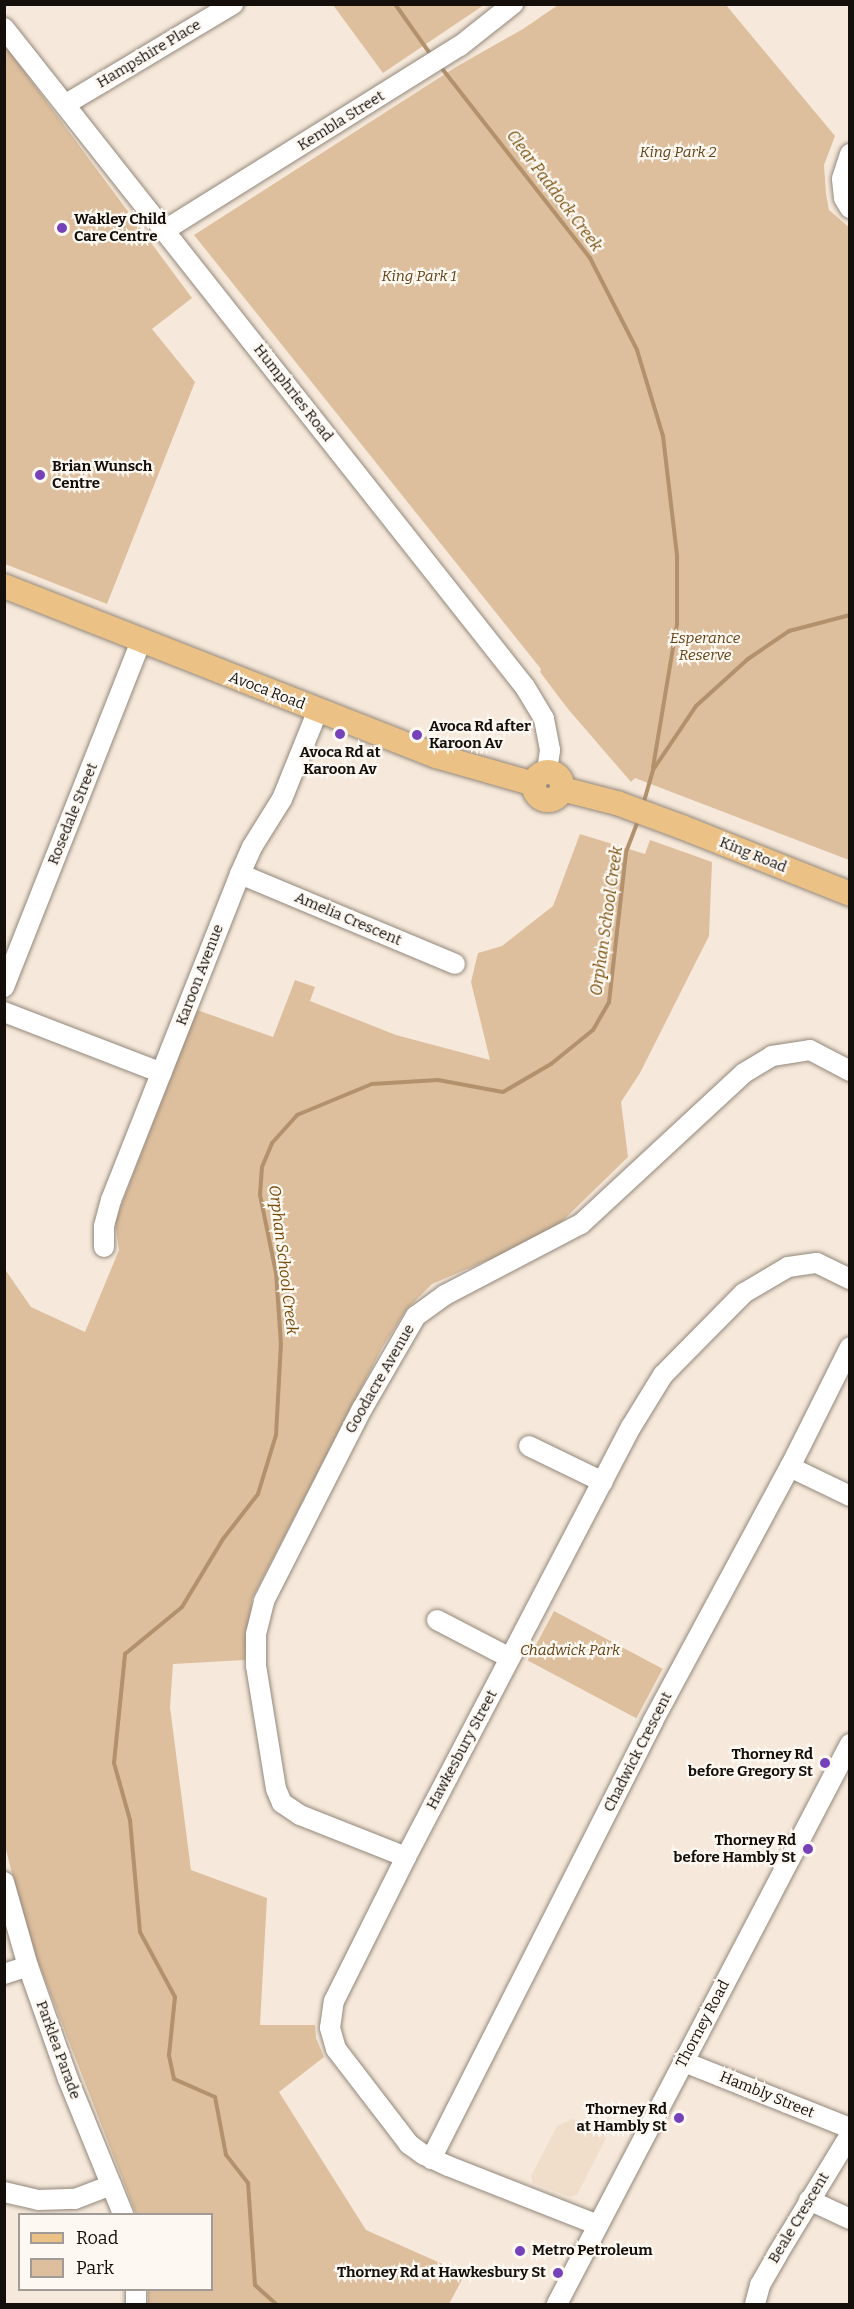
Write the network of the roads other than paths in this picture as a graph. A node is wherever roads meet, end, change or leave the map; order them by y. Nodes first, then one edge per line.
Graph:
1 (233, 4) edge
2 (513, 4) edge
3 (4, 28) edge
4 (66, 104) junction
5 (849, 154) edge
6 (849, 208) edge
7 (165, 230) junction
8 (4, 586) edge
9 (141, 641) junction
10 (318, 710) junction
11 (548, 782) junction
12 (656, 818) joint
13 (240, 874) junction
14 (849, 894) edge
15 (455, 964) dead end
16 (4, 987) edge
17 (4, 1012) edge
18 (849, 1071) edge
19 (162, 1072) junction
20 (104, 1247) dead end
21 (849, 1279) edge
22 (849, 1347) edge
23 (528, 1446) dead end
24 (790, 1467) junction
25 (603, 1482) junction
26 (849, 1496) edge
27 (437, 1620) dead end
28 (510, 1658) junction
29 (849, 1744) edge
30 (406, 1857) junction
31 (4, 1882) edge
32 (28, 1966) junction
33 (4, 1974) edge
34 (684, 2062) junction
35 (849, 2127) edge
36 (849, 2134) edge
37 (431, 2159) junction
38 (111, 2185) junction
39 (4, 2192) edge
40 (809, 2200) junction
41 (123, 2213) edge
42 (849, 2219) edge
43 (598, 2225) junction
44 (557, 2304) edge
45 (755, 2304) edge

1 - 4 street, Hampshire Place
2 - 7 street, Kembla Street
3 - 4 street, Humphries Road
4 - 7 street, Humphries Road
5 - 6 street
7 - 11 street, Humphries Road
8 - 9 main road, Avoca Road
9 - 10 main road, Avoca Road
9 - 16 street, Rosedale Street
10 - 11 main road, Avoca Road
10 - 13 street, Karoon Avenue
11 - 12 main road, Avoca Road
12 - 14 main road, King Road
13 - 15 street, Amelia Crescent
13 - 19 street, Karoon Avenue
17 - 19 street
18 - 30 street, Goodacre Avenue
19 - 20 street, Karoon Avenue
21 - 25 street, Hawkesbury Street
22 - 24 street, Chadwick Crescent
23 - 25 street
24 - 26 street
24 - 37 street, Chadwick Crescent
25 - 28 street, Hawkesbury Street
27 - 28 street
28 - 30 street, Hawkesbury Street
29 - 34 street, Thorney Road
30 - 37 street, Hawkesbury Street
31 - 32 street, Parklea Parade
32 - 33 street
32 - 38 street, Parklea Parade
34 - 35 street, Hambly Street
34 - 43 street, Thorney Road
36 - 40 street, Beale Crescent
37 - 43 street, Hawkesbury Street
38 - 39 street
38 - 41 street, Parklea Parade
40 - 42 street
40 - 45 street, Beale Crescent
43 - 44 street, Thorney Road

